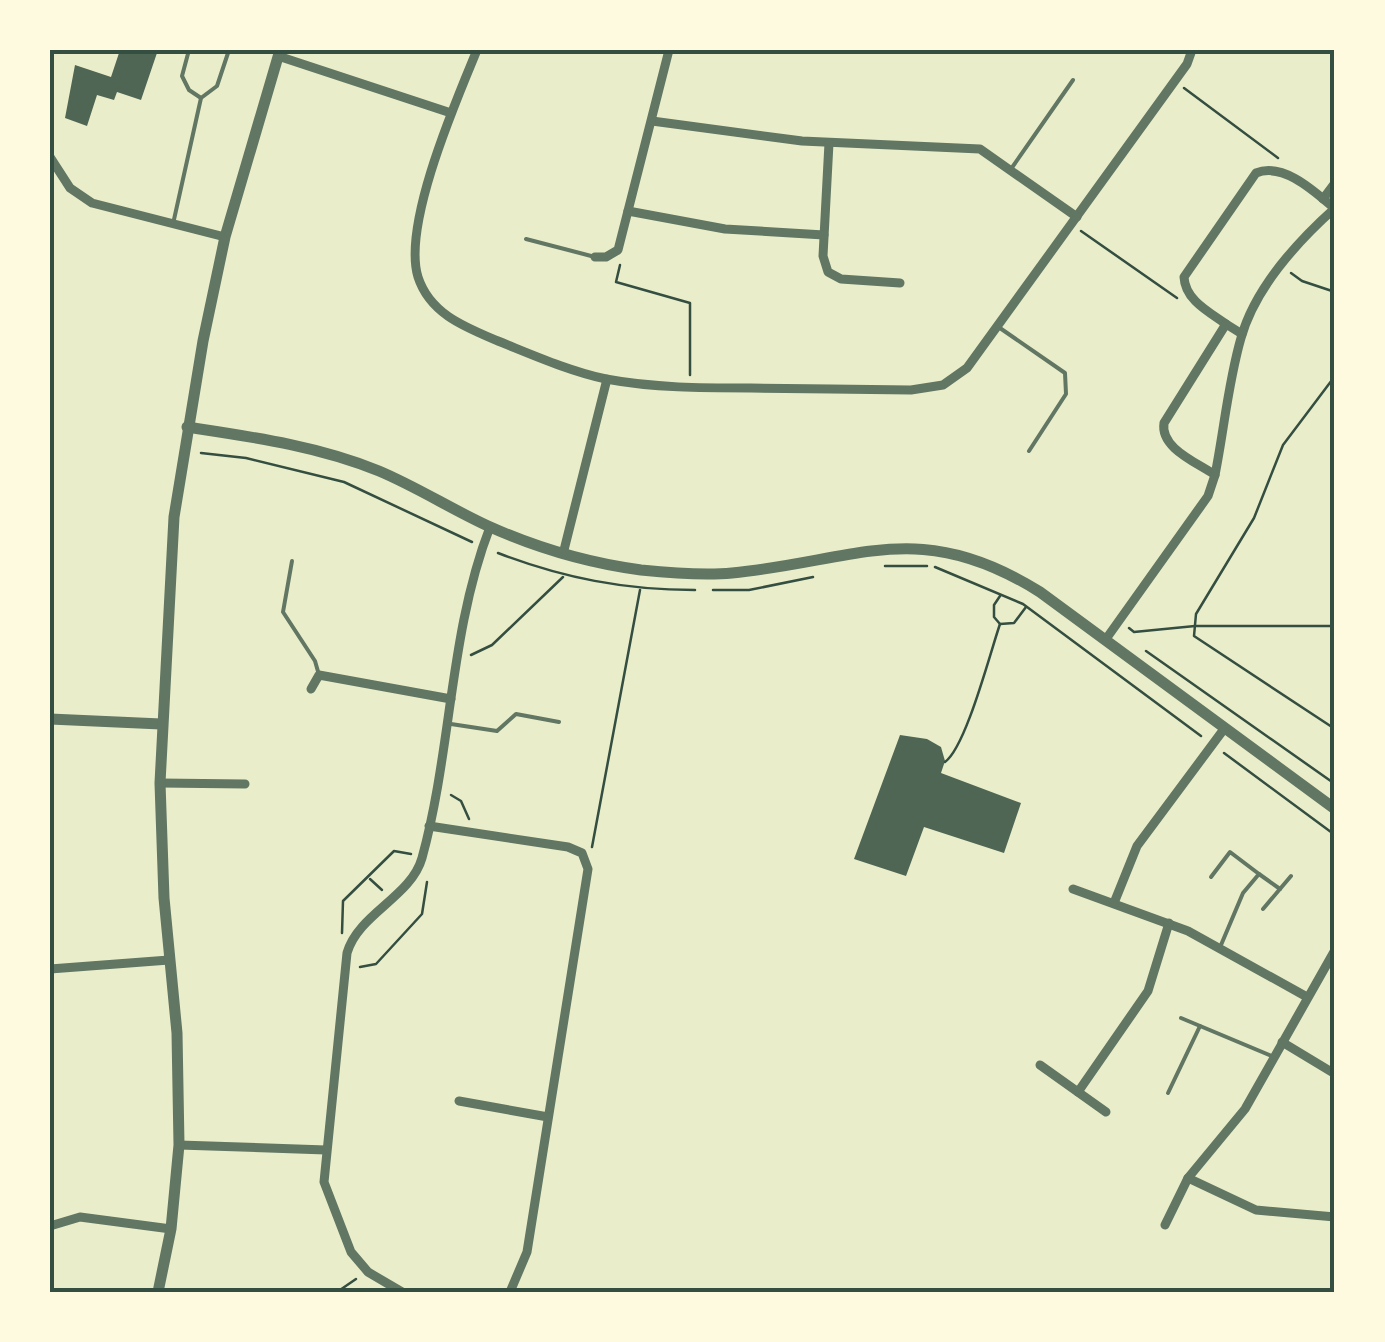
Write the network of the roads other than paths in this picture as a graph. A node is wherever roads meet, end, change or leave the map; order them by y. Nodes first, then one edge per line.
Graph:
1 (189, 50) edge
2 (230, 50) edge
3 (477, 50) edge
4 (669, 50) edge
5 (1192, 50) edge
6 (279, 53) edge
7 (1073, 80) dead end
8 (201, 98) junction
9 (451, 114) junction
10 (652, 121) junction
11 (829, 143) junction
12 (50, 157) edge
13 (1011, 169) junction
14 (1335, 183) edge
15 (1323, 198) junction
16 (1335, 208) edge
17 (628, 210) junction
18 (1074, 221) junction
19 (172, 224) junction
20 (824, 235) junction
21 (225, 237) junction
22 (526, 239) dead end
23 (595, 257) joint
24 (900, 283) dead end
25 (1226, 324) junction
26 (997, 326) junction
27 (1242, 334) junction
28 (607, 379) junction
29 (187, 427) junction
30 (1030, 452) dead end
31 (1215, 476) junction
32 (490, 527) junction
33 (563, 554) junction
34 (292, 561) dead end
35 (1106, 639) junction
36 (319, 675) junction
37 (311, 689) dead end
38 (450, 698) junction
39 (50, 719) edge
40 (558, 722) dead end
41 (161, 724) junction
42 (446, 724) junction
43 (1224, 729) junction
44 (160, 782) junction
45 (245, 784) dead end
46 (1335, 810) edge
47 (429, 826) junction
48 (1259, 874) junction
49 (1291, 876) dead end
50 (1211, 878) dead end
51 (1073, 890) dead end
52 (1280, 890) junction
53 (1114, 903) junction
54 (1263, 909) dead end
55 (1169, 923) junction
56 (1219, 949) junction
57 (1335, 950) edge
58 (169, 960) junction
59 (50, 969) edge
60 (1307, 997) junction
61 (1181, 1018) dead end
62 (1200, 1026) junction
63 (1282, 1042) junction
64 (1274, 1057) junction
65 (1040, 1065) dead end
66 (1335, 1074) edge
67 (1078, 1092) junction
68 (1168, 1093) dead end
69 (459, 1101) dead end
70 (1106, 1112) dead end
71 (548, 1117) junction
72 (179, 1144) junction
73 (326, 1150) junction
74 (1188, 1178) junction
75 (1335, 1217) edge
76 (1165, 1225) dead end
77 (50, 1226) edge
78 (171, 1228) junction
79 (158, 1292) edge
80 (402, 1292) edge
81 (510, 1292) edge

1 - 8 lane
2 - 8 lane
3 - 9 street
4 - 10 street
5 - 18 street
6 - 9 street
6 - 21 street
7 - 13 lane
8 - 19 lane
9 - 28 street
10 - 11 street
10 - 17 street
11 - 13 street
11 - 20 street
12 - 19 street
13 - 18 street
14 - 15 street
15 - 16 street
15 - 25 street
16 - 27 street
17 - 20 street
17 - 23 street
18 - 26 street
19 - 21 street
20 - 24 street
21 - 29 street
22 - 23 lane
25 - 27 street
25 - 31 street
26 - 28 street
26 - 30 lane
27 - 31 street
28 - 33 street
29 - 32 street
29 - 41 street
31 - 35 street
32 - 33 street
32 - 38 street
33 - 35 street
34 - 36 lane
35 - 43 street
36 - 37 street
36 - 38 street
38 - 42 street
39 - 41 street
40 - 42 lane
41 - 44 street
42 - 47 street
43 - 46 street
43 - 53 street
44 - 45 street
44 - 58 street
47 - 71 street
47 - 73 street
48 - 50 lane
48 - 52 lane
48 - 56 lane
49 - 52 lane
51 - 53 street
52 - 54 lane
53 - 55 street
55 - 56 street
55 - 67 street
56 - 60 street
57 - 60 street
58 - 59 street
58 - 72 street
60 - 63 street
61 - 62 lane
62 - 64 lane
62 - 68 lane
63 - 64 street
63 - 66 street
64 - 74 street
65 - 67 street
67 - 70 street
69 - 71 street
71 - 81 street
72 - 73 street
72 - 78 street
73 - 80 street
74 - 75 street
74 - 76 street
77 - 78 street
78 - 79 street

